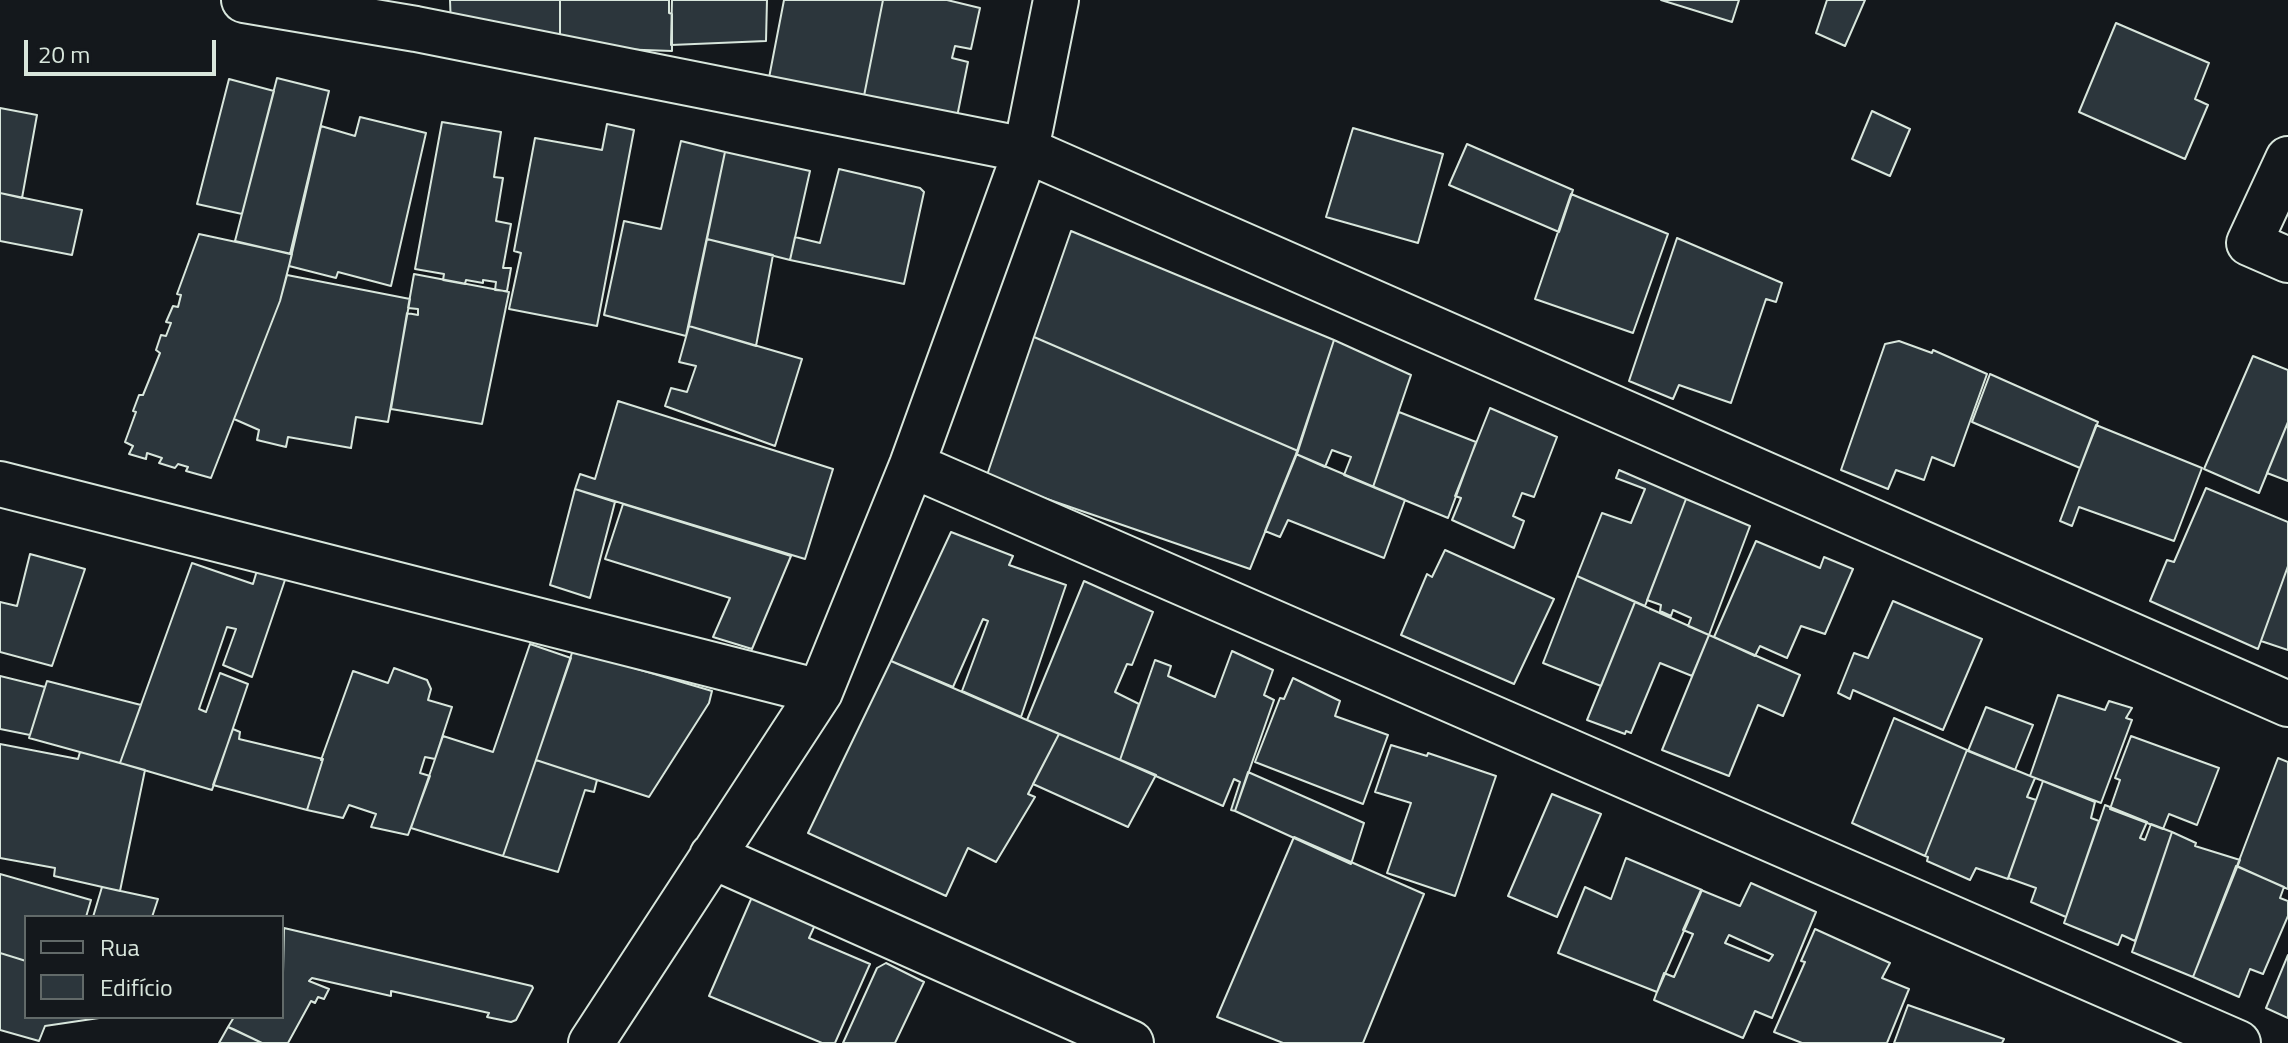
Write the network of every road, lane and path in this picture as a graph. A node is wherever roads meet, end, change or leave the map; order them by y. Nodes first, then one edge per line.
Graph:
1 (244, 0) edge
2 (1056, 0) edge
3 (416, 15) edge
4 (1026, 150) junction
5 (2288, 159) edge
6 (2288, 260) edge
7 (912, 465) junction
8 (0, 484) edge
9 (820, 692) junction
10 (2288, 704) edge
11 (712, 856) junction
12 (591, 1043) edge
13 (1131, 1043) edge
14 (2238, 1043) edge

1 - 3 street
2 - 4 street
3 - 4 street
4 - 7 street
4 - 10 street
5 - 6 street
7 - 9 street
7 - 14 street
8 - 9 street
9 - 11 street
11 - 12 street
11 - 13 street

